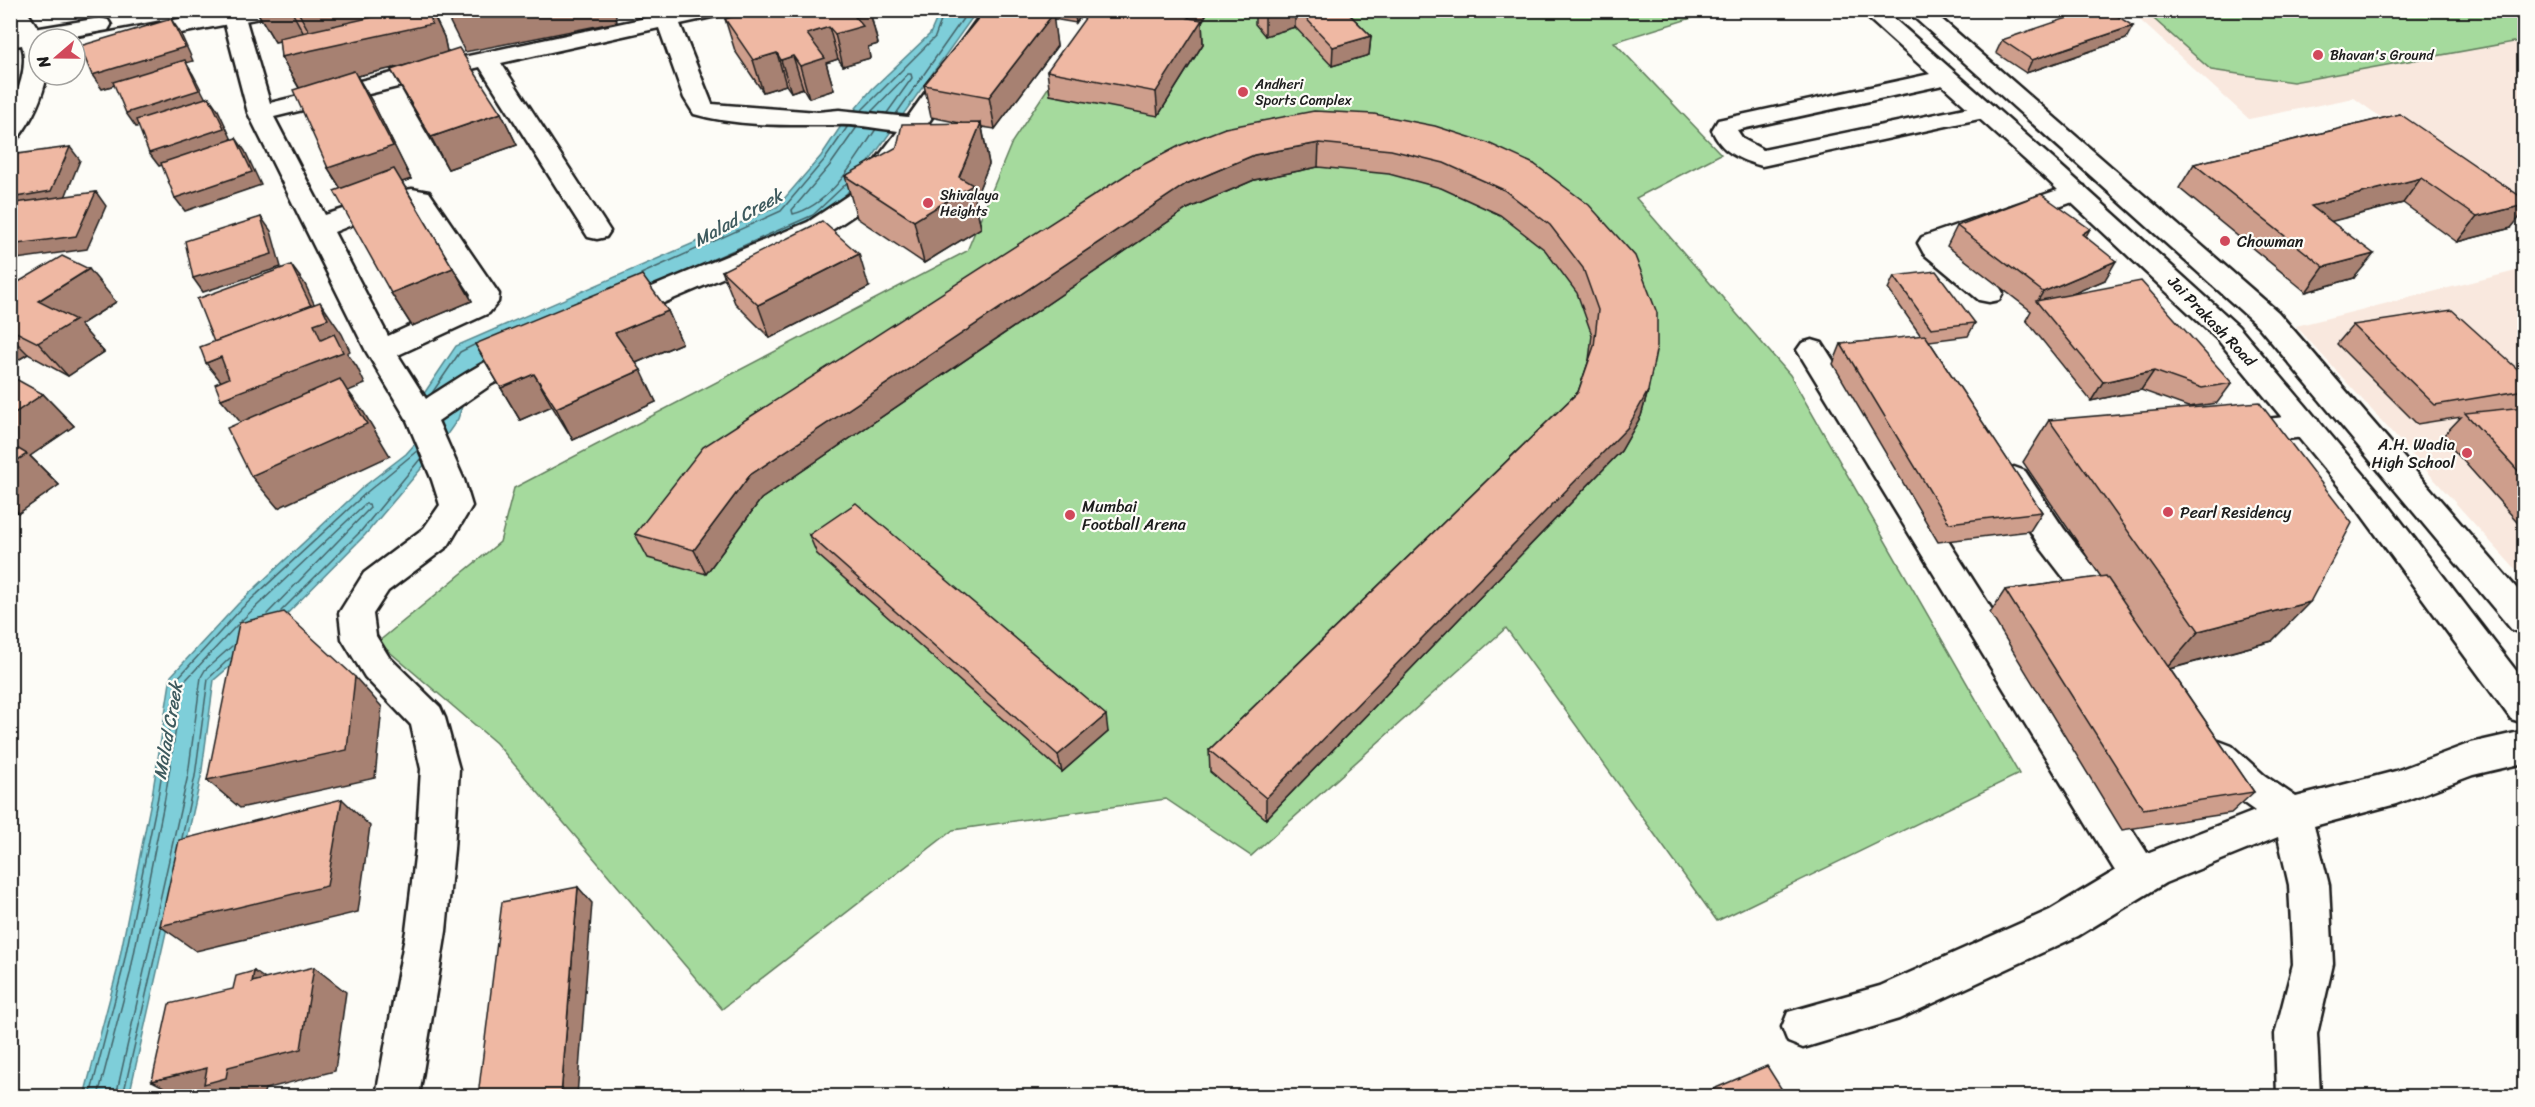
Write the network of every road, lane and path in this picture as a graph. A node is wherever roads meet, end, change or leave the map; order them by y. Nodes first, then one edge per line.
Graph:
1 (14, 10) edge
2 (180, 10) edge
3 (265, 10) edge
4 (713, 10) edge
5 (997, 10) edge
6 (1870, 10) edge
7 (1917, 10) edge
8 (233, 14) edge
9 (666, 15) edge
10 (87, 32) edge
11 (27, 41) edge
12 (87, 44) edge
13 (27, 47) edge
14 (10, 57) edge
15 (488, 59) junction
16 (1944, 78) junction
17 (32, 87) edge
18 (1892, 89) junction
19 (1984, 111) junction
20 (260, 113) junction
21 (1929, 123) junction
22 (904, 129) junction
23 (10, 132) edge
24 (2075, 192) junction
25 (318, 228) junction
26 (597, 231) dead end
27 (1989, 292) dead end
28 (586, 326) edge
29 (554, 341) edge
30 (1812, 350) dead end
31 (381, 351) junction
32 (421, 417) junction
33 (2306, 426) junction
34 (2206, 436) edge
35 (1995, 453) edge
36 (2524, 620) edge
37 (2130, 642) edge
38 (2524, 708) edge
39 (2202, 736) edge
40 (2524, 747) edge
41 (2292, 816) junction
42 (2139, 877) junction
43 (1803, 1027) dead end
44 (399, 1096) edge
45 (2299, 1096) edge

1 - 11 street
2 - 10 street
3 - 8 street
4 - 9 street
5 - 22 street
6 - 16 street, Jai Prakash Road
7 - 36 street, Jai Prakash Road
8 - 12 street
8 - 20 street
9 - 15 street
9 - 22 street
13 - 14 street
15 - 20 street
15 - 26 street
16 - 18 street
16 - 19 street, Jai Prakash Road
17 - 23 street
18 - 21 street
18 - 21 street
19 - 21 street
19 - 24 street, Jai Prakash Road
20 - 25 street
22 - 28 street
24 - 27 street
24 - 33 street, Jai Prakash Road
25 - 31 street
25 - 31 street
29 - 32 street
30 - 42 street
31 - 32 street
32 - 44 street
33 - 34 street
33 - 38 street, Jai Prakash Road
35 - 37 street
39 - 41 street
40 - 41 street
41 - 42 street
41 - 45 street
42 - 43 street

